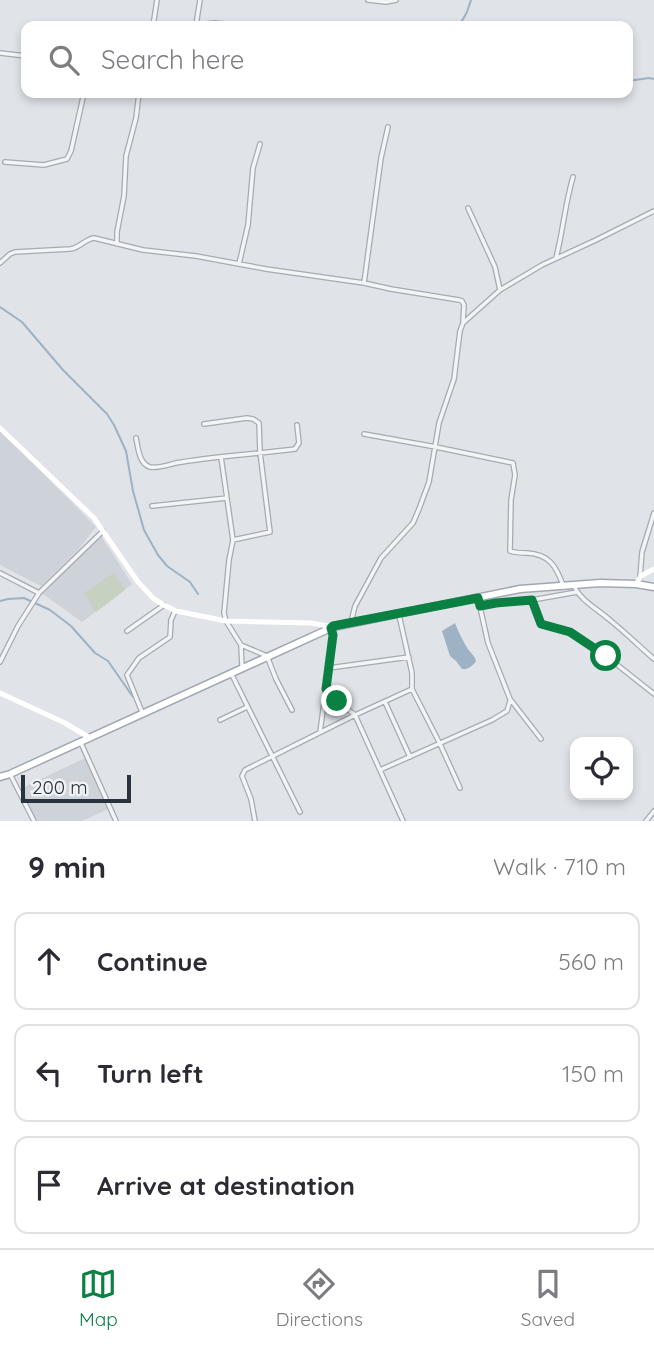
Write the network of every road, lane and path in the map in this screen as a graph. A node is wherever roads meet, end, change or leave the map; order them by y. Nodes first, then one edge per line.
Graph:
1 (157, 0) edge
2 (200, 0) edge
3 (368, 0) edge
4 (396, 0) edge
5 (154, 21) edge
6 (197, 21) edge
7 (0, 53) edge
8 (21, 55) edge
9 (83, 98) edge
10 (139, 98) edge
11 (388, 127) dead end
12 (260, 144) dead end
13 (5, 162) dead end
14 (573, 177) dead end
15 (468, 208) dead end
16 (654, 211) edge
17 (117, 244) junction
18 (556, 258) junction
19 (0, 263) edge
20 (239, 264) junction
21 (364, 282) junction
22 (500, 290) junction
23 (463, 323) junction
24 (204, 424) dead end
25 (298, 425) dead end
26 (0, 428) edge
27 (364, 434) dead end
28 (136, 439) dead end
29 (436, 447) junction
30 (260, 452) junction
31 (220, 457) junction
32 (227, 498) junction
33 (152, 506) dead end
34 (654, 513) edge
35 (103, 531) junction
36 (233, 540) junction
37 (654, 569) edge
38 (0, 573) edge
39 (638, 580) junction
40 (573, 584) junction
41 (563, 585) junction
42 (654, 587) edge
43 (577, 592) junction
44 (39, 593) junction
45 (478, 598) junction
46 (532, 600) junction
47 (164, 605) junction
48 (480, 606) junction
49 (176, 611) junction
50 (398, 613) junction
51 (226, 621) junction
52 (351, 622) junction
53 (332, 627) junction
54 (127, 631) dead end
55 (241, 645) junction
56 (267, 656) junction
57 (409, 657) junction
58 (654, 659) edge
59 (0, 662) edge
60 (242, 667) junction
61 (329, 668) junction
62 (231, 673) junction
63 (412, 688) junction
64 (326, 689) junction
65 (0, 693) edge
66 (654, 694) edge
67 (510, 699) junction
68 (385, 702) junction
69 (247, 708) junction
70 (292, 710) dead end
71 (143, 714) junction
72 (355, 715) junction
73 (220, 720) dead end
74 (320, 732) junction
75 (90, 738) junction
76 (541, 739) dead end
77 (81, 742) junction
78 (440, 744) junction
79 (271, 755) junction
80 (410, 757) junction
81 (380, 771) junction
82 (10, 774) junction
83 (0, 777) edge
84 (460, 788) dead end
85 (654, 811) edge
86 (300, 812) dead end
87 (34, 821) edge
88 (116, 821) edge
89 (256, 821) edge
90 (403, 821) edge
91 (646, 821) edge

1 - 5 street
2 - 6 street
3 - 4 street
7 - 8 street
9 - 13 street
10 - 17 street
11 - 21 street
12 - 20 street
14 - 18 street
15 - 22 street
16 - 18 street
17 - 19 street
17 - 20 street
18 - 22 street
20 - 21 street
21 - 23 street
22 - 23 street
23 - 29 street
24 - 30 street
25 - 30 street
26 - 35 street
27 - 29 street
28 - 31 street
29 - 41 street
29 - 52 street
30 - 31 street
30 - 36 street
31 - 32 street
32 - 33 street
32 - 36 street
34 - 39 street
35 - 44 street
35 - 47 street
36 - 51 street
37 - 39 street
38 - 44 street
39 - 40 main road
39 - 42 main road
40 - 41 main road
40 - 43 street
41 - 45 main road
43 - 46 street
43 - 58 street
44 - 59 street
45 - 48 street
45 - 50 main road
46 - 48 street
46 - 66 street
47 - 49 street
47 - 54 street
48 - 67 street
49 - 51 street
49 - 71 street
50 - 52 main road
50 - 57 street
51 - 53 street
51 - 55 street
52 - 53 main road
53 - 56 main road
53 - 61 street
55 - 56 street
55 - 60 street
56 - 60 main road
56 - 70 street
57 - 61 street
57 - 63 street
60 - 62 main road
61 - 64 street
62 - 69 street
62 - 71 main road
63 - 68 street
63 - 78 street
64 - 72 street
64 - 74 street
65 - 75 street
67 - 76 street
67 - 78 street
68 - 72 street
68 - 80 street
69 - 73 street
69 - 79 street
71 - 75 main road
72 - 74 street
72 - 81 street
74 - 79 street
75 - 77 main road
77 - 82 main road
77 - 88 street
78 - 80 street
78 - 84 street
79 - 86 street
79 - 89 street
80 - 81 street
81 - 90 street
82 - 83 main road
82 - 87 street
85 - 91 street

